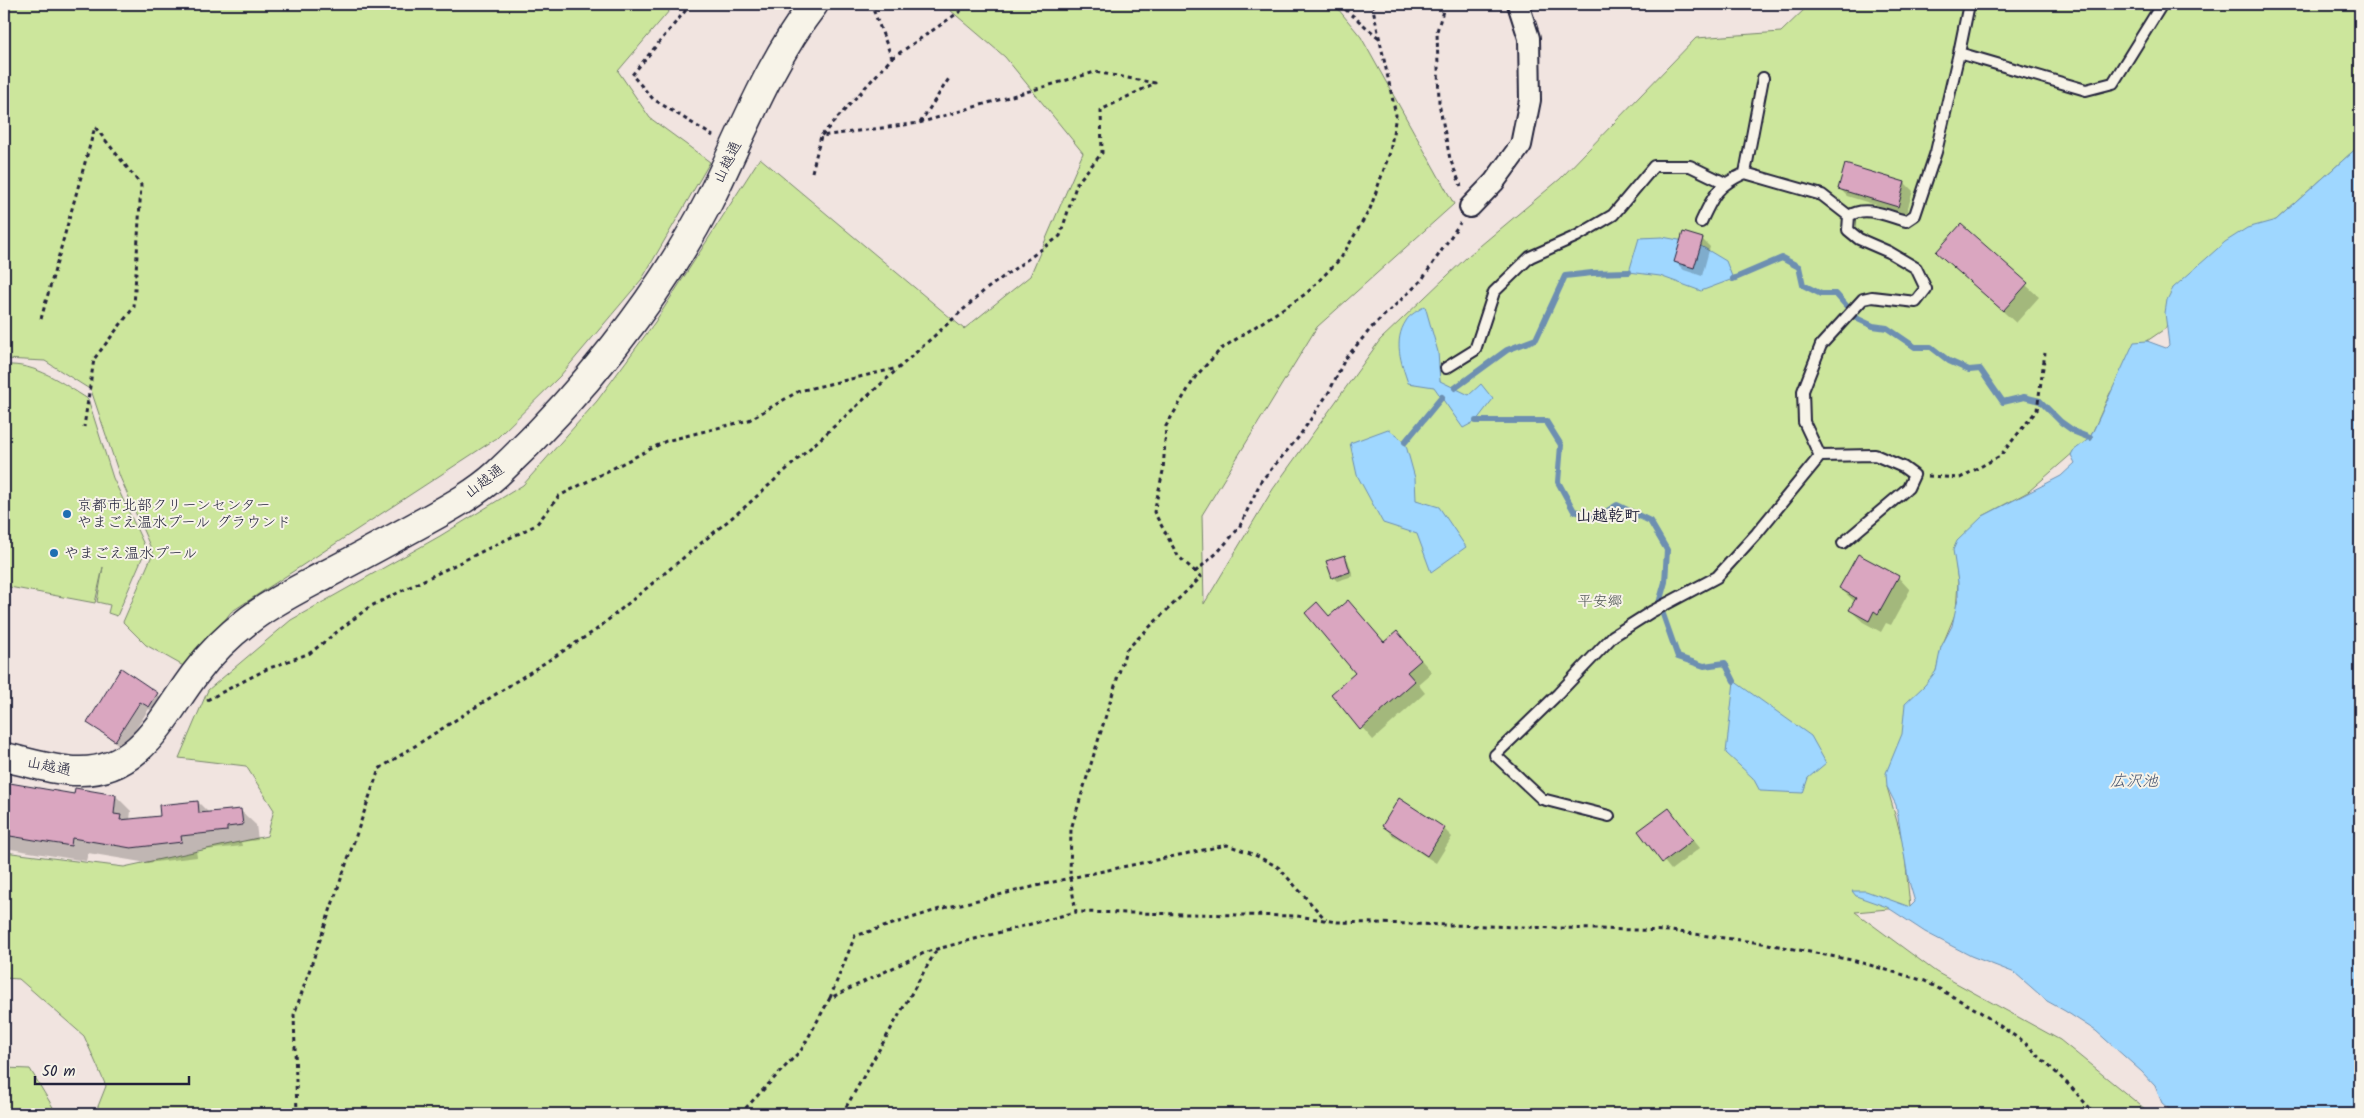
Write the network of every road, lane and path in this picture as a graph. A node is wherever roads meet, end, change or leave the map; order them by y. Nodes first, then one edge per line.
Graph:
1 (71, 4) edge
2 (690, 4) edge
3 (814, 4) edge
4 (871, 4) edge
5 (971, 4) edge
6 (1339, 4) edge
7 (1372, 4) edge
8 (1445, 4) edge
9 (1518, 4) edge
10 (1969, 4) edge
11 (2162, 4) edge
12 (65, 6) dead end
13 (1380, 38) junction
14 (1960, 53) junction
15 (892, 58) junction
16 (950, 77) dead end
17 (1763, 78) dead end
18 (919, 123) junction
19 (821, 136) junction
20 (733, 148) junction
21 (812, 172) dead end
22 (1745, 173) junction
23 (1725, 182) junction
24 (1470, 207) junction
25 (1848, 216) junction
26 (1701, 222) dead end
27 (41, 319) dead end
28 (2045, 353) dead end
29 (898, 368) junction
30 (1446, 368) dead end
31 (84, 427) dead end
32 (1820, 456) junction
33 (1914, 475) junction
34 (1843, 543) dead end
35 (1195, 572) junction
36 (206, 700) dead end
37 (4, 757) edge
38 (1608, 816) dead end
39 (1070, 878) junction
40 (1076, 912) junction
41 (1327, 920) junction
42 (938, 949) junction
43 (830, 998) junction
44 (297, 1114) edge
45 (740, 1114) edge
46 (842, 1114) edge
47 (2095, 1114) edge

1 - 12 path
2 - 20 path
3 - 20 street, 山越通
4 - 15 path
5 - 15 path
6 - 13 path
7 - 13 path
8 - 24 path
9 - 24 street
10 - 14 lane
11 - 14 lane
13 - 35 path
14 - 25 lane
15 - 19 path
16 - 18 path
17 - 22 lane
18 - 19 path
18 - 29 path
19 - 21 path
20 - 37 street, 山越通
22 - 23 lane
22 - 25 lane
23 - 26 lane
23 - 30 lane
24 - 35 path
25 - 32 lane
27 - 31 path
28 - 33 path
29 - 36 path
29 - 44 path
32 - 33 lane
32 - 38 lane
33 - 34 lane
35 - 39 path
39 - 40 path
39 - 41 path
39 - 43 path
40 - 41 path
40 - 42 path
41 - 47 path
42 - 43 path
42 - 46 path
43 - 45 path

